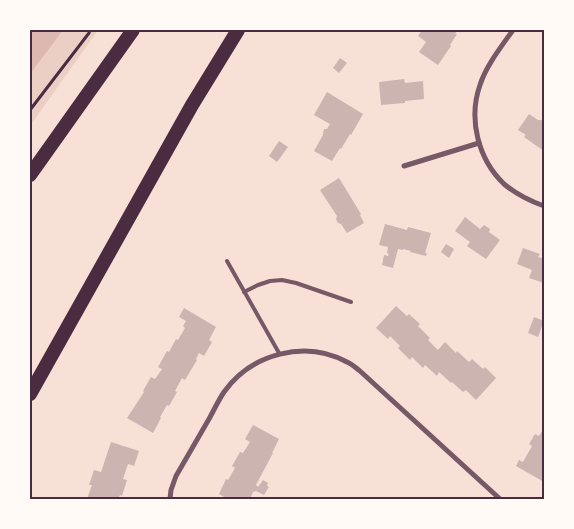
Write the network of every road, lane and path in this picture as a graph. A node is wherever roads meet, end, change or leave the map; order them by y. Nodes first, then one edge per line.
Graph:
1 (90, 30) edge
2 (133, 30) edge
3 (238, 30) edge
4 (513, 30) edge
5 (30, 110) edge
6 (479, 143) junction
7 (404, 166) dead end
8 (30, 175) edge
9 (544, 206) edge
10 (226, 260) dead end
11 (244, 292) junction
12 (351, 302) dead end
13 (279, 354) junction
14 (30, 394) edge
15 (170, 499) edge
16 (500, 499) edge

1 - 5 path
2 - 8 highway
3 - 14 highway
4 - 6 street
6 - 7 street
6 - 9 street
10 - 11 lane
11 - 12 lane
11 - 13 lane
13 - 15 street
13 - 16 street

